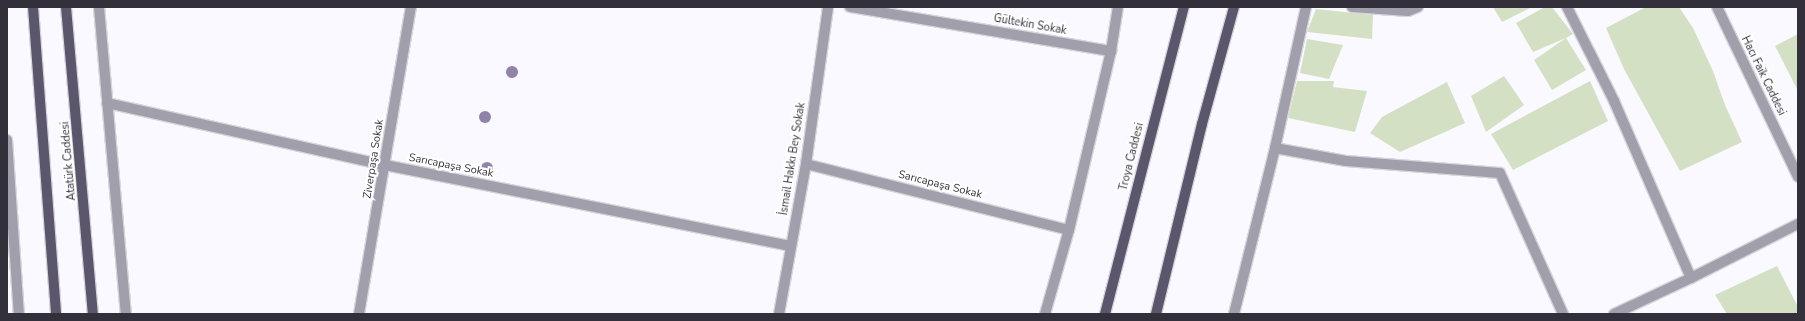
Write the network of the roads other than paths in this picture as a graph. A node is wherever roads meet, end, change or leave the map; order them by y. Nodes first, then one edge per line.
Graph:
1 (33, 7) edge
2 (66, 7) edge
3 (99, 7) edge
4 (410, 7) edge
5 (828, 7) edge
6 (850, 7) edge
7 (1118, 7) edge
8 (1184, 7) edge
9 (1234, 7) edge
10 (1306, 7) edge
11 (1352, 7) edge
12 (1418, 7) edge
13 (1567, 7) edge
14 (1717, 7) edge
15 (1111, 52) junction
16 (107, 103) junction
17 (7, 140) edge
18 (1275, 148) junction
19 (806, 164) junction
20 (385, 165) junction
21 (8, 175) edge
22 (1798, 177) edge
23 (1798, 224) edge
24 (1069, 230) junction
25 (791, 246) junction
26 (1691, 278) junction
27 (19, 314) edge
28 (56, 314) edge
29 (93, 314) edge
30 (126, 314) edge
31 (359, 314) edge
32 (779, 314) edge
33 (1045, 314) edge
34 (1105, 314) edge
35 (1156, 314) edge
36 (1234, 314) edge
37 (1563, 314) edge
38 (1614, 314) edge

1 - 28 main road
2 - 29 main road, Atatürk Caddesi
3 - 16 street
4 - 20 street, Ziverpaşa Sokak
5 - 19 street, İsmail Hakkı Bey Sokak
6 - 15 street, Gültekin Sokak
7 - 15 street
8 - 34 main road, Troya Caddesi
9 - 35 main road
10 - 18 street
11 - 12 street
13 - 26 street
14 - 22 street, Hacı Faik Caddesi
15 - 24 street
16 - 20 street, Sarıcapaşa Sokak
16 - 30 street
17 - 21 street
18 - 36 street
18 - 37 street
19 - 24 street, Sarıcapaşa Sokak
19 - 25 street, İsmail Hakkı Bey Sokak
20 - 25 street, Sarıcapaşa Sokak
20 - 31 street, Ziverpaşa Sokak
21 - 27 street
23 - 26 street
24 - 33 street
25 - 32 street, İsmail Hakkı Bey Sokak
26 - 38 street

